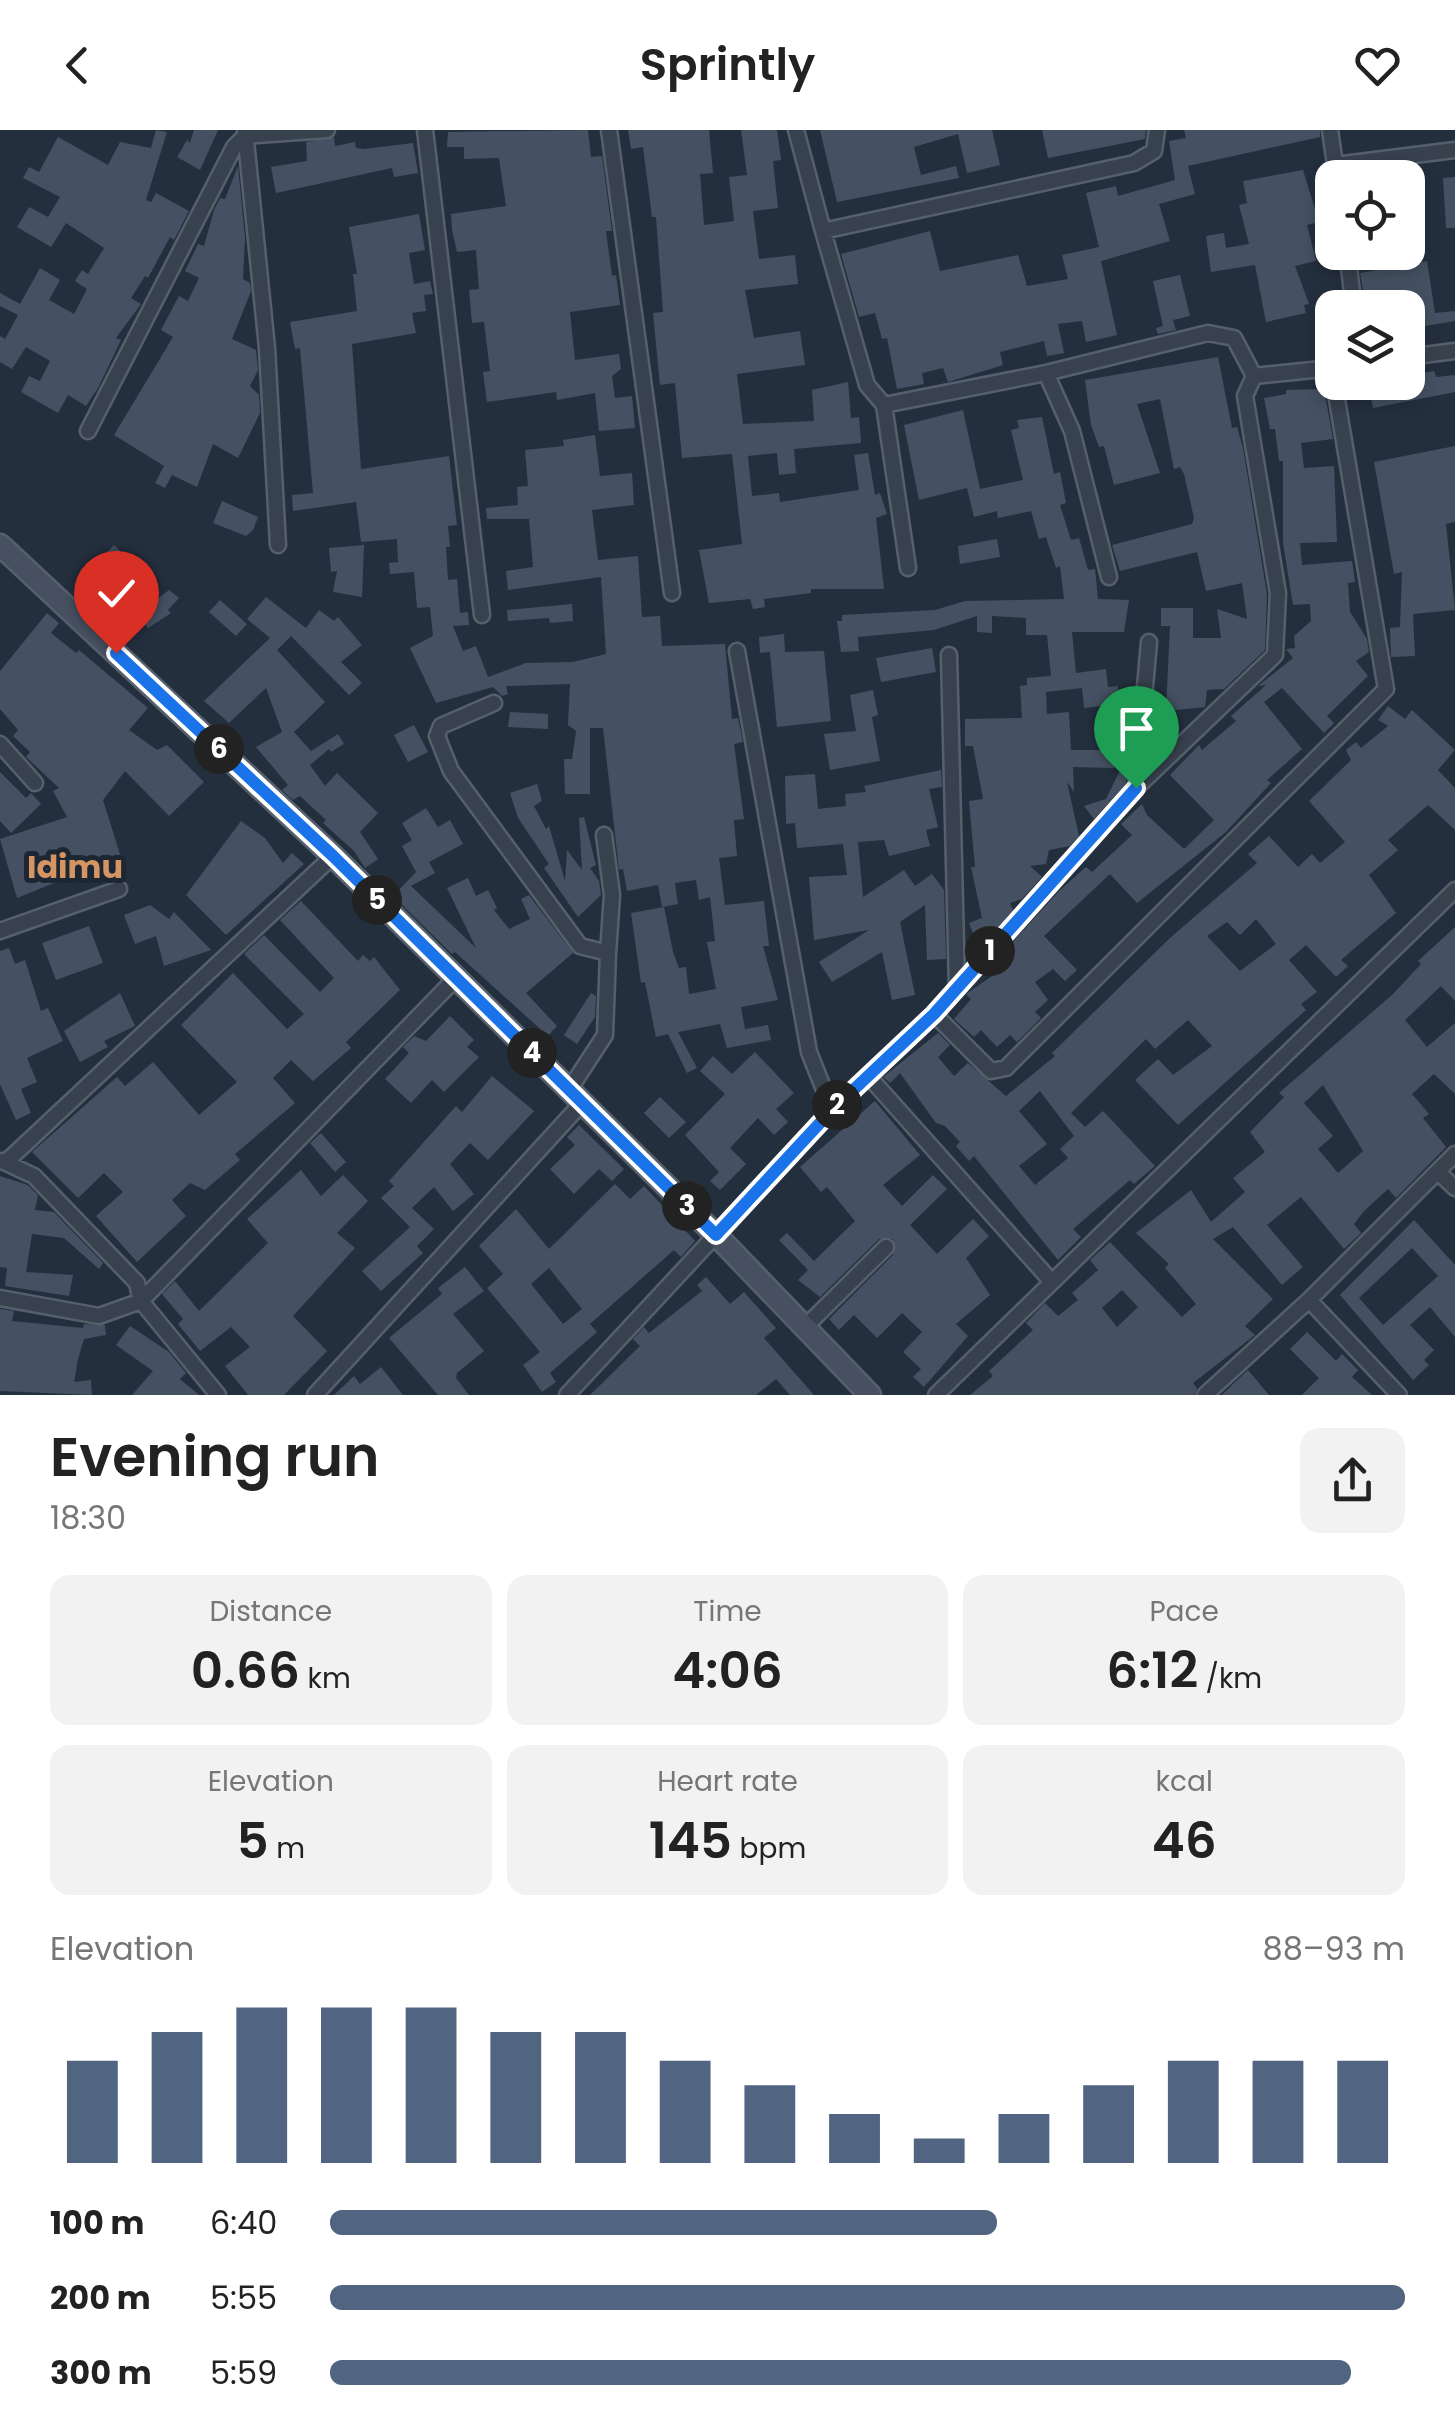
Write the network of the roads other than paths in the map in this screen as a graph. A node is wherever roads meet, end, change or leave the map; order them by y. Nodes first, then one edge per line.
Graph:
1 (327, 130) edge
2 (425, 130) edge
3 (609, 130) edge
4 (796, 130) edge
5 (1157, 130) edge
6 (1330, 130) edge
7 (245, 133) edge
8 (1455, 150) edge
9 (1334, 160) edge
10 (1398, 160) edge
11 (823, 231) junction
12 (1455, 351) edge
13 (1425, 355) edge
14 (1046, 373) junction
15 (1315, 374) edge
16 (1254, 376) junction
17 (1336, 400) edge
18 (884, 404) junction
19 (88, 431) dead end
20 (278, 545) dead end
21 (2, 550) edge
22 (908, 568) dead end
23 (1109, 577) dead end
24 (672, 593) dead end
25 (482, 615) dead end
26 (1149, 642) dead end
27 (738, 651) dead end
28 (949, 655) dead end
29 (494, 704) dead end
30 (0, 744) edge
31 (34, 783) dead end
32 (1136, 788) junction
33 (604, 835) dead end
34 (333, 856) junction
35 (120, 889) dead end
36 (1455, 890) edge
37 (0, 931) edge
38 (608, 953) junction
39 (454, 978) junction
40 (957, 988) junction
41 (934, 1014) junction
42 (870, 1078) junction
43 (575, 1096) junction
44 (832, 1110) junction
45 (1455, 1154) edge
46 (3, 1161) edge
47 (1438, 1172) junction
48 (1455, 1188) edge
49 (716, 1235) junction
50 (886, 1247) dead end
51 (1052, 1282) junction
52 (0, 1298) edge
53 (1309, 1300) junction
54 (141, 1301) junction
55 (806, 1326) junction
56 (218, 1395) edge
57 (315, 1395) edge
58 (567, 1395) edge
59 (870, 1395) edge
60 (936, 1395) edge
61 (1206, 1395) edge
62 (1399, 1395) edge

1 - 7 street
2 - 25 street
3 - 24 street
4 - 11 street
5 - 11 street
6 - 9 street
7 - 19 street
7 - 20 street
8 - 10 street
11 - 18 street
12 - 13 street
14 - 16 street
14 - 18 street
14 - 23 street
15 - 16 street
16 - 32 street
17 - 41 street
18 - 22 street
21 - 34 street
26 - 32 street
27 - 44 street
28 - 40 street
29 - 38 street
30 - 31 street
32 - 40 street
33 - 38 street
34 - 39 street
34 - 46 street
35 - 37 street
36 - 51 street
38 - 43 street
39 - 43 street
39 - 54 street
40 - 41 street
41 - 42 street
42 - 44 street
42 - 51 street
43 - 49 street
43 - 57 street
44 - 49 street
45 - 47 street
46 - 54 street
47 - 48 street
47 - 53 street
49 - 55 street
49 - 58 street
50 - 55 street
51 - 60 street
52 - 54 street
53 - 61 street
53 - 62 street
54 - 56 street
55 - 59 street

